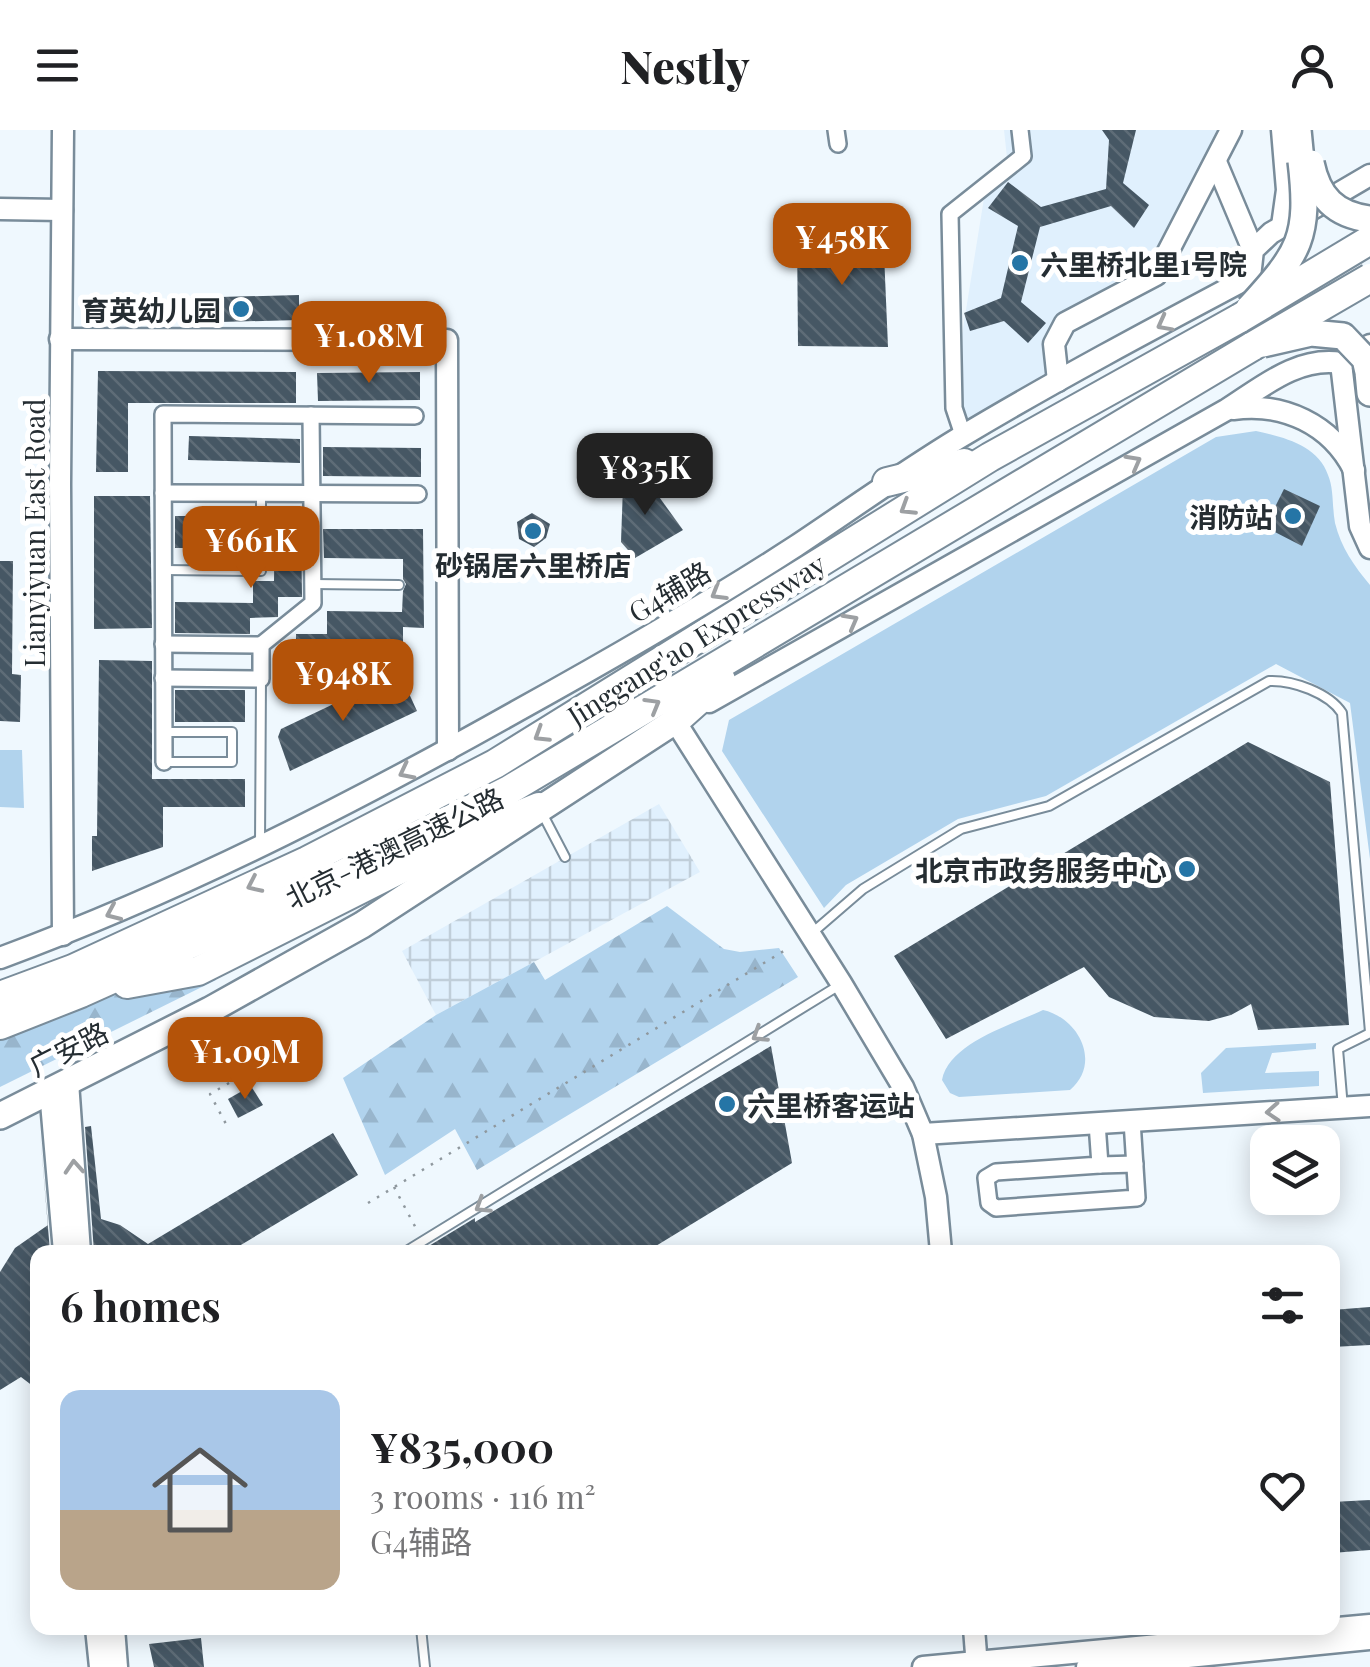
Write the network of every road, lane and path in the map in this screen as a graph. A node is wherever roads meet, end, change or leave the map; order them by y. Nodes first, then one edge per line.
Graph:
1 (62, 130) edge
2 (1020, 130) edge
3 (1231, 130) edge
4 (1282, 130) edge
5 (1298, 130) edge
6 (1308, 130) edge
7 (1306, 161) junction
8 (1216, 162) junction
9 (1370, 175) edge
10 (0, 209) edge
11 (62, 210) junction
12 (1370, 219) edge
13 (1282, 226) junction
14 (1370, 240) edge
15 (1253, 250) junction
16 (1250, 277) junction
17 (1370, 278) edge
18 (1240, 318) junction
19 (60, 338) junction
20 (1370, 344) edge
21 (1253, 346) junction
22 (1341, 363) junction
23 (1298, 366) junction
24 (1058, 380) junction
25 (1369, 383) edge
26 (1226, 410) junction
27 (311, 415) junction
28 (414, 416) dead end
29 (963, 436) junction
30 (990, 457) junction
31 (1355, 472) junction
32 (887, 482) junction
33 (163, 493) junction
34 (261, 494) junction
35 (312, 494) junction
36 (418, 494) dead end
37 (1370, 548) edge
38 (163, 570) junction
39 (313, 584) junction
40 (399, 585) dead end
41 (770, 636) junction
42 (163, 644) junction
43 (261, 645) junction
44 (164, 678) junction
45 (261, 679) junction
46 (675, 721) junction
47 (164, 732) junction
48 (448, 750) junction
49 (164, 762) joint
50 (539, 807) junction
51 (260, 847) junction
52 (566, 858) dead end
53 (63, 935) junction
54 (809, 936) junction
55 (787, 949) dead end
56 (0, 958) edge
57 (842, 983) junction
58 (82, 993) junction
59 (0, 996) edge
60 (210, 1010) junction
61 (0, 1024) edge
62 (1370, 1033) edge
63 (59, 1087) junction
64 (1370, 1106) edge
65 (1343, 1108) junction
66 (0, 1116) edge
67 (1132, 1121) junction
68 (1097, 1123) junction
69 (226, 1124) dead end
70 (923, 1134) junction
71 (1135, 1164) junction
72 (1100, 1165) junction
73 (394, 1187) junction
74 (368, 1203) dead end
75 (424, 1242) junction
76 (64, 1245) edge
77 (79, 1245) edge
78 (418, 1245) edge
79 (941, 1245) edge
80 (1370, 1625) edge
81 (1340, 1628) edge
82 (97, 1635) edge
83 (115, 1635) edge
84 (421, 1635) edge
85 (975, 1635) edge
86 (1269, 1635) edge
87 (1370, 1639) edge
88 (977, 1664) edge
89 (100, 1667) edge
90 (117, 1667) edge
91 (424, 1667) edge
92 (923, 1667) edge
93 (1086, 1667) edge

1 - 11 street, Lianyiyuan East Road
2 - 29 street
3 - 8 street
4 - 13 street
5 - 7 highway
6 - 7 highway
7 - 12 highway, bridge
7 - 18 highway, bridge
8 - 15 street
8 - 24 street
9 - 13 street
10 - 11 street
11 - 19 street, Lianyiyuan East Road
13 - 15 street
14 - 18 highway, Jinggang'ao Expressway, bridge
15 - 16 street
16 - 23 street
16 -> 24 street, G4辅路
17 - 21 highway, Jinggang'ao Expressway, bridge
18 - 30 highway, Jinggang'ao Expressway
19 - 48 street
19 - 53 street, Lianyiyuan East Road
20 - 22 street
21 - 25 highway, bridge
21 - 41 highway, Jinggang'ao Expressway
22 - 23 street
22 - 31 street
23 - 26 street
24 - 29 street, G4辅路
26 - 31 street
46 -> 26 street
27 - 28 street
27 - 33 street
27 - 35 street
29 - 32 street, G4辅路
30 - 32 highway
30 -> 59 highway, Jinggang'ao Expressway
31 - 37 street
32 -> 48 street, G4辅路
33 - 34 street
33 - 38 street
34 - 35 street
34 - 38 lane
35 - 36 street
35 - 39 street
38 - 42 street
39 - 40 lane
39 - 43 street
41 - 46 highway
58 -> 41 highway, 北京-港澳高速公路
42 - 43 street
42 - 44 street
43 - 45 street
44 - 45 street
44 - 47 street
45 - 51 lane
46 - 50 highway, 广安路
46 - 54 street
47 - 49 street
47 - 49 lane
48 -> 51 street, G4辅路
50 - 52 lane
50 - 58 highway
50 - 60 highway, 广安路
51 -> 53 street, G4辅路
53 - 56 street, G4辅路
54 - 57 street
54 - 62 lane
55 - 73 path
57 - 70 street
57 -> 75 lane
58 - 61 highway, 北京-港澳高速公路
60 - 63 highway, 广安路
60 - 69 path
62 - 65 lane
63 - 66 highway, 广安路
63 - 76 street
77 -> 63 street
64 - 65 street
65 -> 67 street
67 - 68 street
67 - 71 street
68 - 70 street
68 - 72 street
70 - 79 street
71 - 72 street
71 - 72 street
73 - 74 path
73 - 75 path
75 - 78 lane
80 - 81 street
82 - 89 street
83 - 90 street
84 - 91 lane
85 - 88 street
86 - 88 street
87 - 93 street
88 - 92 street

